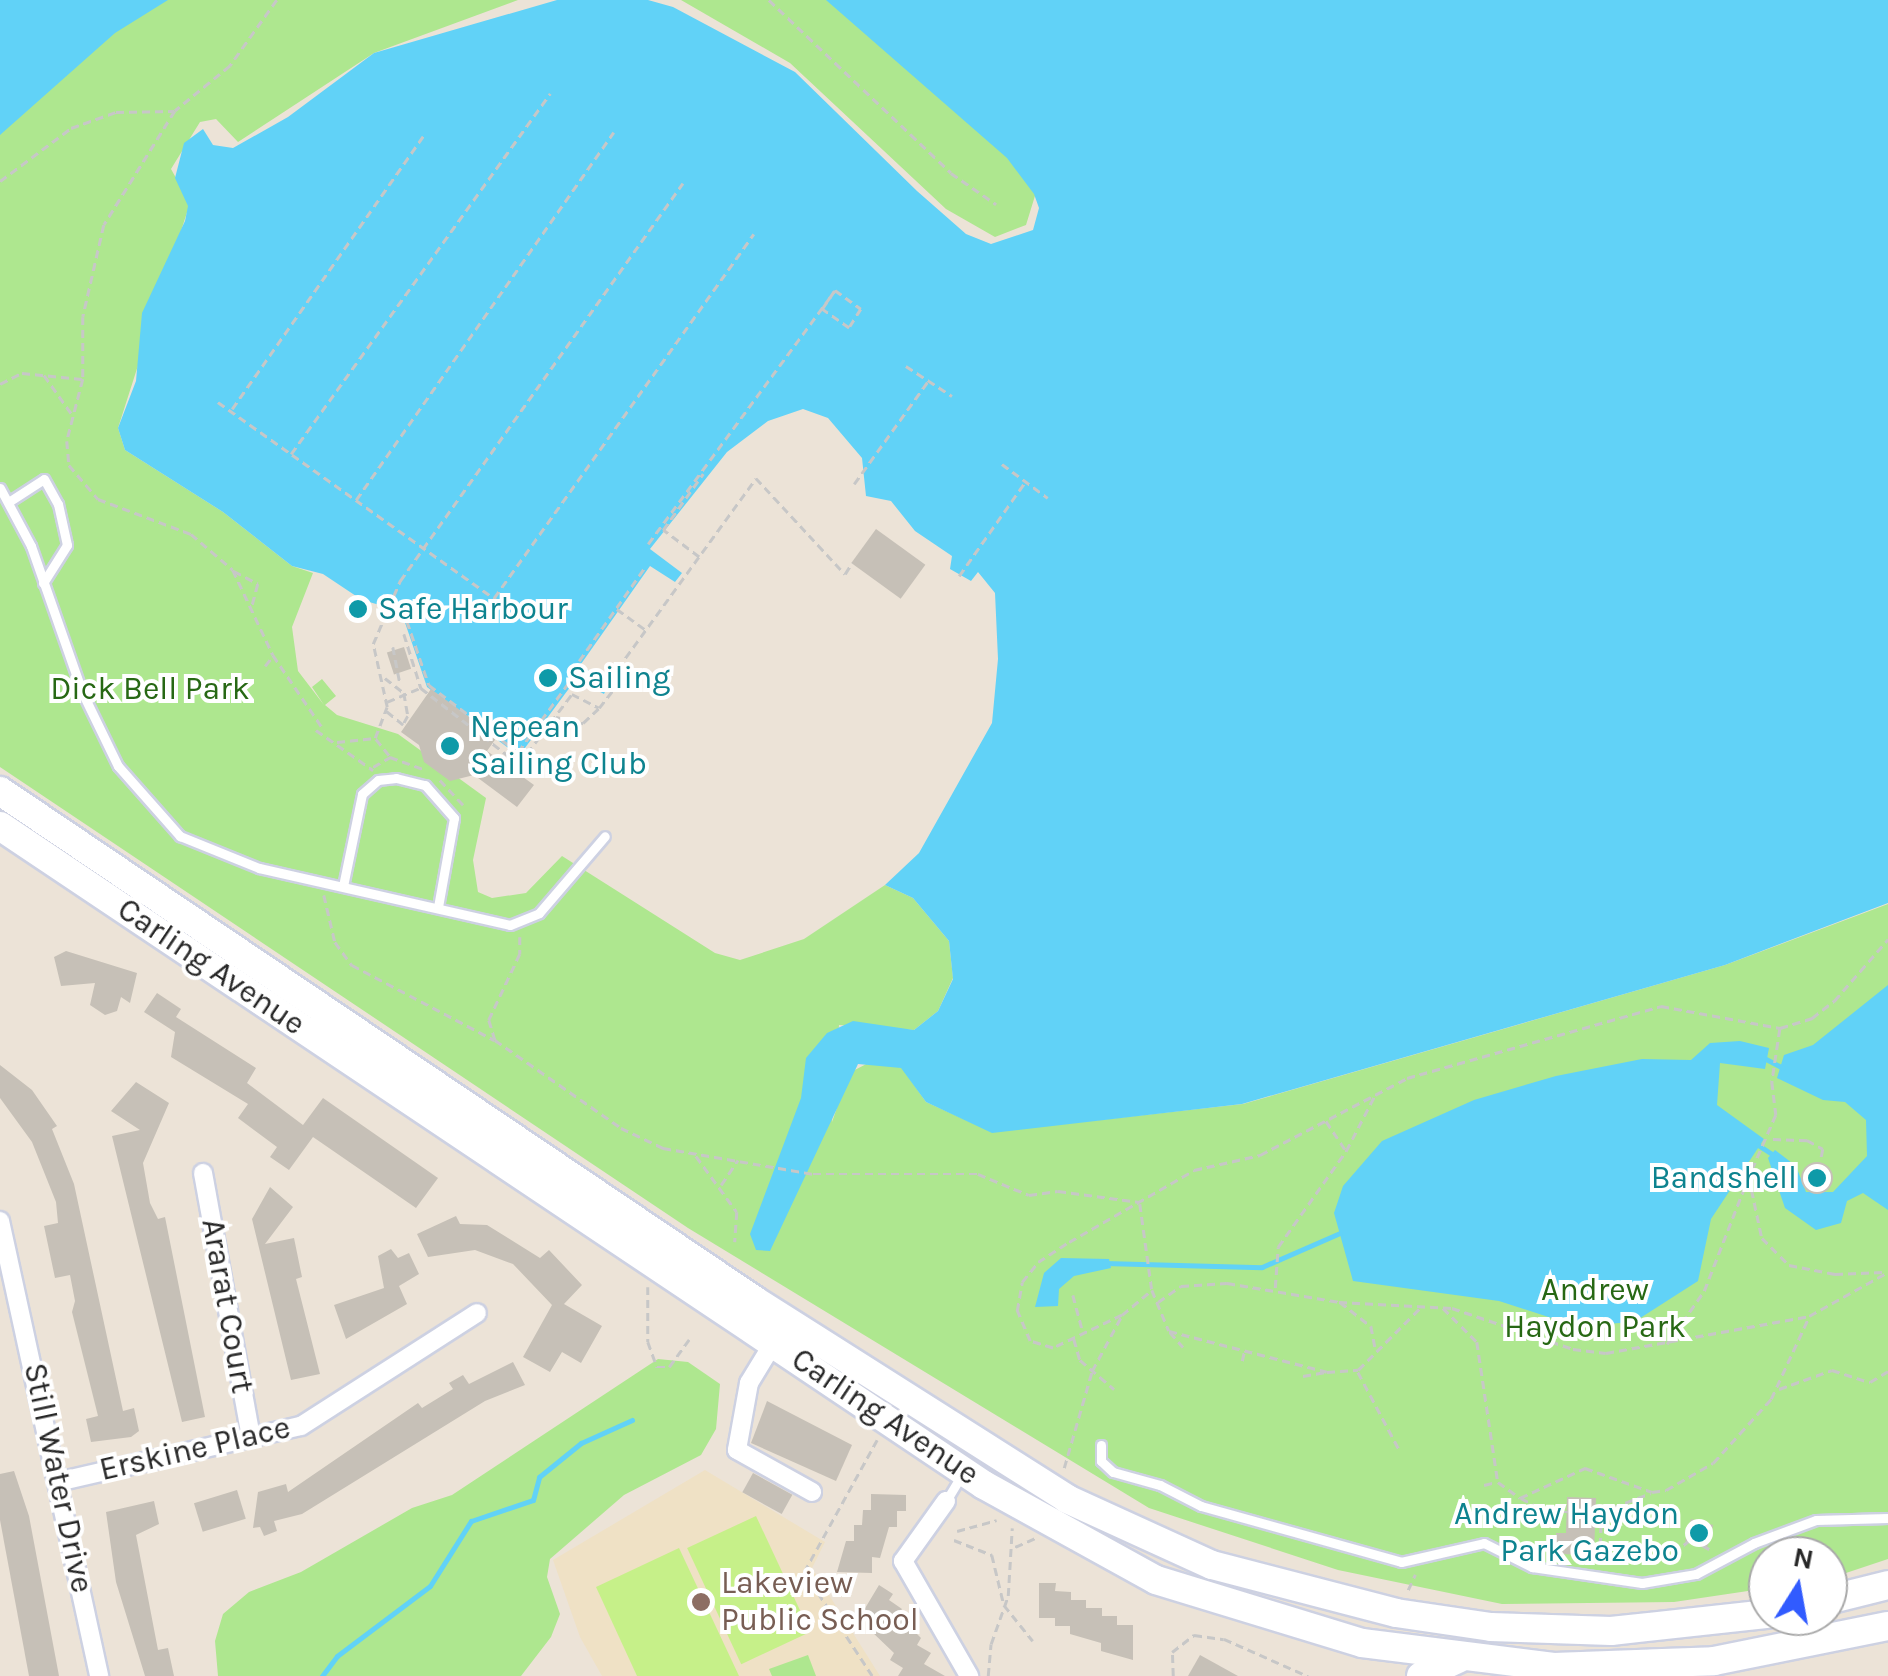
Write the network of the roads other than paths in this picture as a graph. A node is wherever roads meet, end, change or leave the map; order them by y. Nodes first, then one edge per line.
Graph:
1 (0, 488) edge
2 (10, 501) junction
3 (44, 583) junction
4 (0, 791) edge
5 (0, 826) edge
6 (605, 836) dead end
7 (344, 886) junction
8 (438, 907) junction
9 (203, 1173) dead end
10 (0, 1222) edge
11 (477, 1312) dead end
12 (774, 1342) junction
13 (250, 1438) junction
14 (1101, 1445) dead end
15 (964, 1471) junction
16 (62, 1481) junction
17 (812, 1492) dead end
18 (946, 1502) joint
19 (1888, 1518) edge
20 (1888, 1585) edge
21 (1848, 1595) edge
22 (1400, 1601) junction
23 (1748, 1616) edge
24 (1888, 1626) edge
25 (1814, 1644) junction
26 (1888, 1645) edge
27 (1458, 1659) junction
28 (1387, 1662) edge
29 (99, 1676) edge
30 (969, 1676) edge
31 (1421, 1676) edge

1 - 2 lane
2 - 3 lane
2 - 3 lane
3 - 7 lane
4 - 22 main road, Carling Avenue
5 - 12 main road, Carling Avenue
6 - 8 lane
7 - 8 lane
7 - 8 lane
9 - 13 street, Ararat Court
10 - 16 street, Still Water Drive
11 - 13 street, Erskine Place
12 - 15 main road, Carling Avenue
12 - 17 street
13 - 16 street, Erskine Place
14 - 19 lane
15 - 18 lane
15 - 28 main road, Carling Avenue
16 - 29 street, Still Water Drive
18 - 30 street
20 - 21 main road
22 - 23 main road, Carling Avenue
22 - 28 main road
24 - 25 main road, Carling Avenue
25 - 26 main road
25 - 27 main road, Carling Avenue
27 - 28 main road, Carling Avenue
27 - 31 main road

